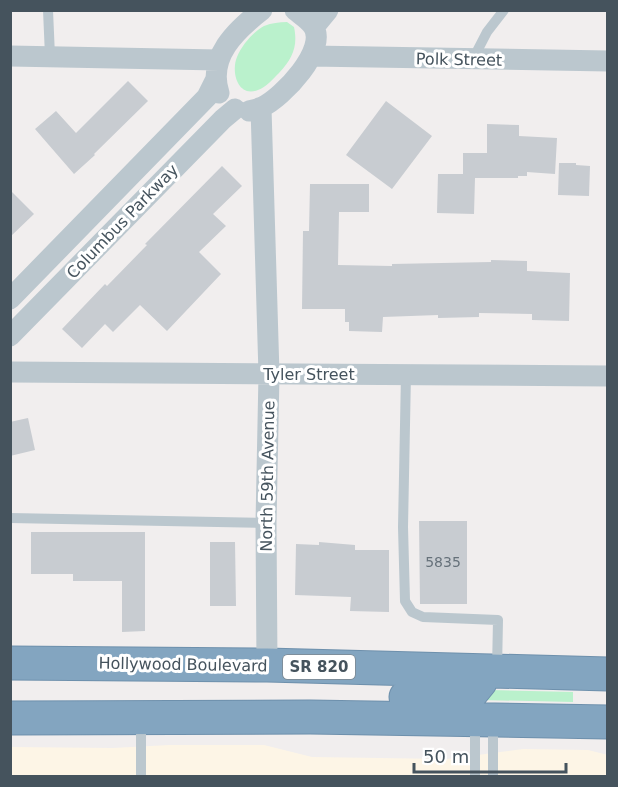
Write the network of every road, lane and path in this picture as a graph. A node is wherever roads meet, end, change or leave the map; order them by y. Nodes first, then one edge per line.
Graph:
1 (48, 10) edge
2 (262, 10) edge
3 (295, 10) edge
4 (328, 10) edge
5 (504, 10) edge
6 (314, 27) junction
7 (10, 56) edge
8 (50, 56) junction
9 (311, 56) junction
10 (473, 59) junction
11 (219, 60) junction
12 (608, 62) edge
13 (215, 81) junction
14 (261, 108) junction
15 (235, 109) junction
16 (10, 299) edge
17 (10, 336) edge
18 (10, 372) edge
19 (269, 374) junction
20 (406, 374) junction
21 (608, 376) edge
22 (10, 518) edge
23 (266, 523) junction
24 (10, 663) edge
25 (267, 665) junction
26 (491, 671) junction
27 (608, 674) edge
28 (141, 717) junction
29 (218, 717) junction
30 (310, 717) junction
31 (10, 718) edge
32 (484, 720) junction
33 (608, 722) edge
34 (141, 777) edge
35 (476, 777) edge
36 (493, 777) edge

1 - 8 lane
2 - 11 street
3 - 6 street
4 - 6 street
5 - 10 lane
6 - 9 street
7 - 8 street
8 - 11 street
9 - 10 street, Polk Street
9 - 14 street
10 - 12 street, Polk Street
11 - 13 street
13 - 15 street
13 - 16 street, Columbus Parkway
14 - 15 street
14 - 19 street, North 59th Avenue
15 - 17 street, Columbus Parkway
18 - 19 street, Tyler Street
19 - 20 street, Tyler Street
19 - 23 street, North 59th Avenue
20 - 21 street, Tyler Street
20 - 26 lane
22 - 23 lane
23 - 25 street, North 59th Avenue
24 - 25 highway, Hollywood Boulevard / SR 820
25 - 26 highway, Hollywood Boulevard / SR 820
25 - 29 highway
26 - 27 highway, Hollywood Boulevard / SR 820
26 - 30 highway
28 - 29 highway
28 - 31 highway
28 - 34 lane
29 - 30 highway
30 - 32 highway
32 - 33 highway
32 - 35 lane
32 - 36 lane

